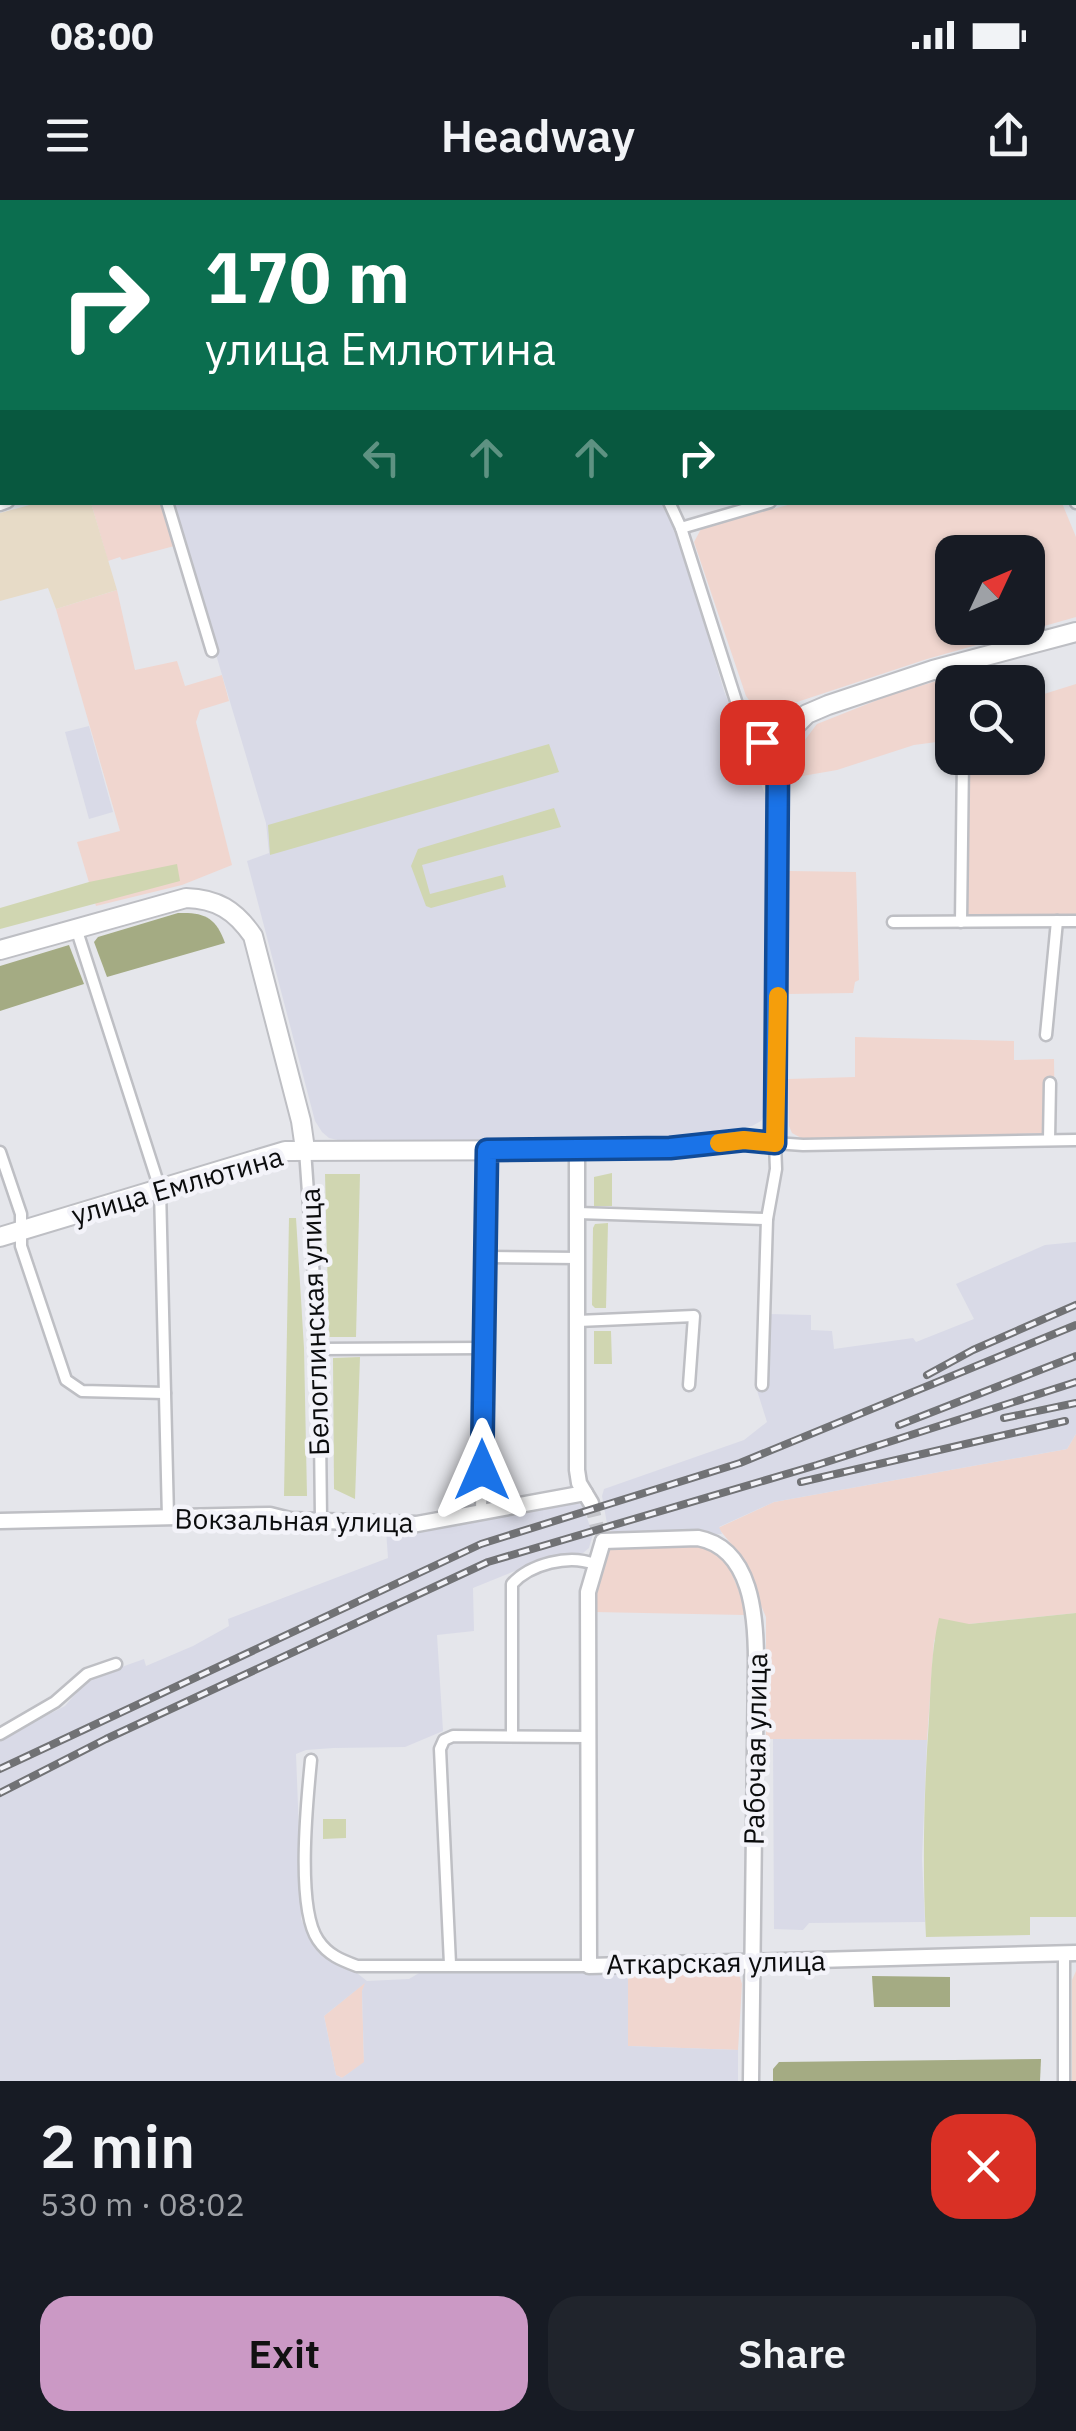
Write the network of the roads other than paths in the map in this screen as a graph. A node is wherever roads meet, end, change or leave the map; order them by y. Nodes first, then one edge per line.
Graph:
1 (168, 505) edge
2 (670, 505) edge
3 (760, 505) edge
4 (681, 528) junction
5 (1076, 632) edge
6 (212, 651) dead end
7 (980, 665) edge
8 (935, 679) edge
9 (778, 759) junction
10 (963, 775) edge
11 (1057, 921) junction
12 (1076, 921) edge
13 (892, 922) dead end
14 (961, 922) junction
15 (76, 928) junction
16 (0, 950) edge
17 (1046, 1035) dead end
18 (1050, 1083) dead end
19 (1049, 1140) junction
20 (1076, 1140) edge
21 (775, 1143) junction
22 (304, 1149) junction
23 (487, 1150) junction
24 (578, 1150) junction
25 (0, 1152) edge
26 (160, 1188) junction
27 (578, 1213) junction
28 (767, 1219) junction
29 (21, 1231) junction
30 (0, 1237) edge
31 (485, 1257) junction
32 (578, 1258) junction
33 (578, 1320) junction
34 (484, 1348) junction
35 (319, 1349) junction
36 (689, 1385) dead end
37 (762, 1385) dead end
38 (165, 1392) junction
39 (481, 1513) junction
40 (168, 1517) junction
41 (321, 1519) junction
42 (0, 1521) edge
43 (594, 1564) junction
44 (116, 1664) dead end
45 (0, 1734) edge
46 (512, 1736) junction
47 (588, 1737) junction
48 (311, 1760) dead end
49 (1070, 1953) edge
50 (752, 1962) junction
51 (450, 1964) junction
52 (590, 1966) junction
53 (751, 2081) edge
54 (1064, 2081) edge

1 - 6 street
2 - 4 street
3 - 4 street
4 - 9 street
5 - 7 main road
8 - 9 main road
9 - 21 main road
10 - 14 street
11 - 12 street
11 - 14 street
11 - 17 street
13 - 14 street
15 - 16 main road
15 - 22 main road, Белоглинская улица
15 - 26 street
18 - 19 street
19 - 20 street, улица Емлютина
19 - 21 street, улица Емлютина
21 - 24 main road, улица Емлютина
21 - 28 street
22 - 23 main road, улица Емлютина
22 - 26 main road, улица Емлютина
22 - 35 street, Белоглинская улица
23 - 24 main road, улица Емлютина
23 - 31 street
24 - 27 street
25 - 29 street
26 - 29 main road, улица Емлютина
26 - 38 street
27 - 28 street
27 - 32 street
28 - 37 street
29 - 30 main road, улица Емлютина
29 - 38 street
31 - 32 street
31 - 34 street
32 - 33 street
33 - 36 street
33 - 39 street, Вокзальная улица
34 - 35 street
34 - 39 street
35 - 41 street, Белоглинская улица
38 - 40 street
39 - 41 street, Вокзальная улица
40 - 41 street, Вокзальная улица
40 - 42 street, Вокзальная улица
43 - 46 street
43 - 47 street
43 - 50 street, Рабочая улица
44 - 45 street
46 - 47 street
46 - 51 street
47 - 52 street
48 - 51 street, Аткарская улица
49 - 50 street, Аткарская улица
49 - 54 street
50 - 52 street, Аткарская улица
50 - 53 street, Рабочая улица
51 - 52 street, Аткарская улица

